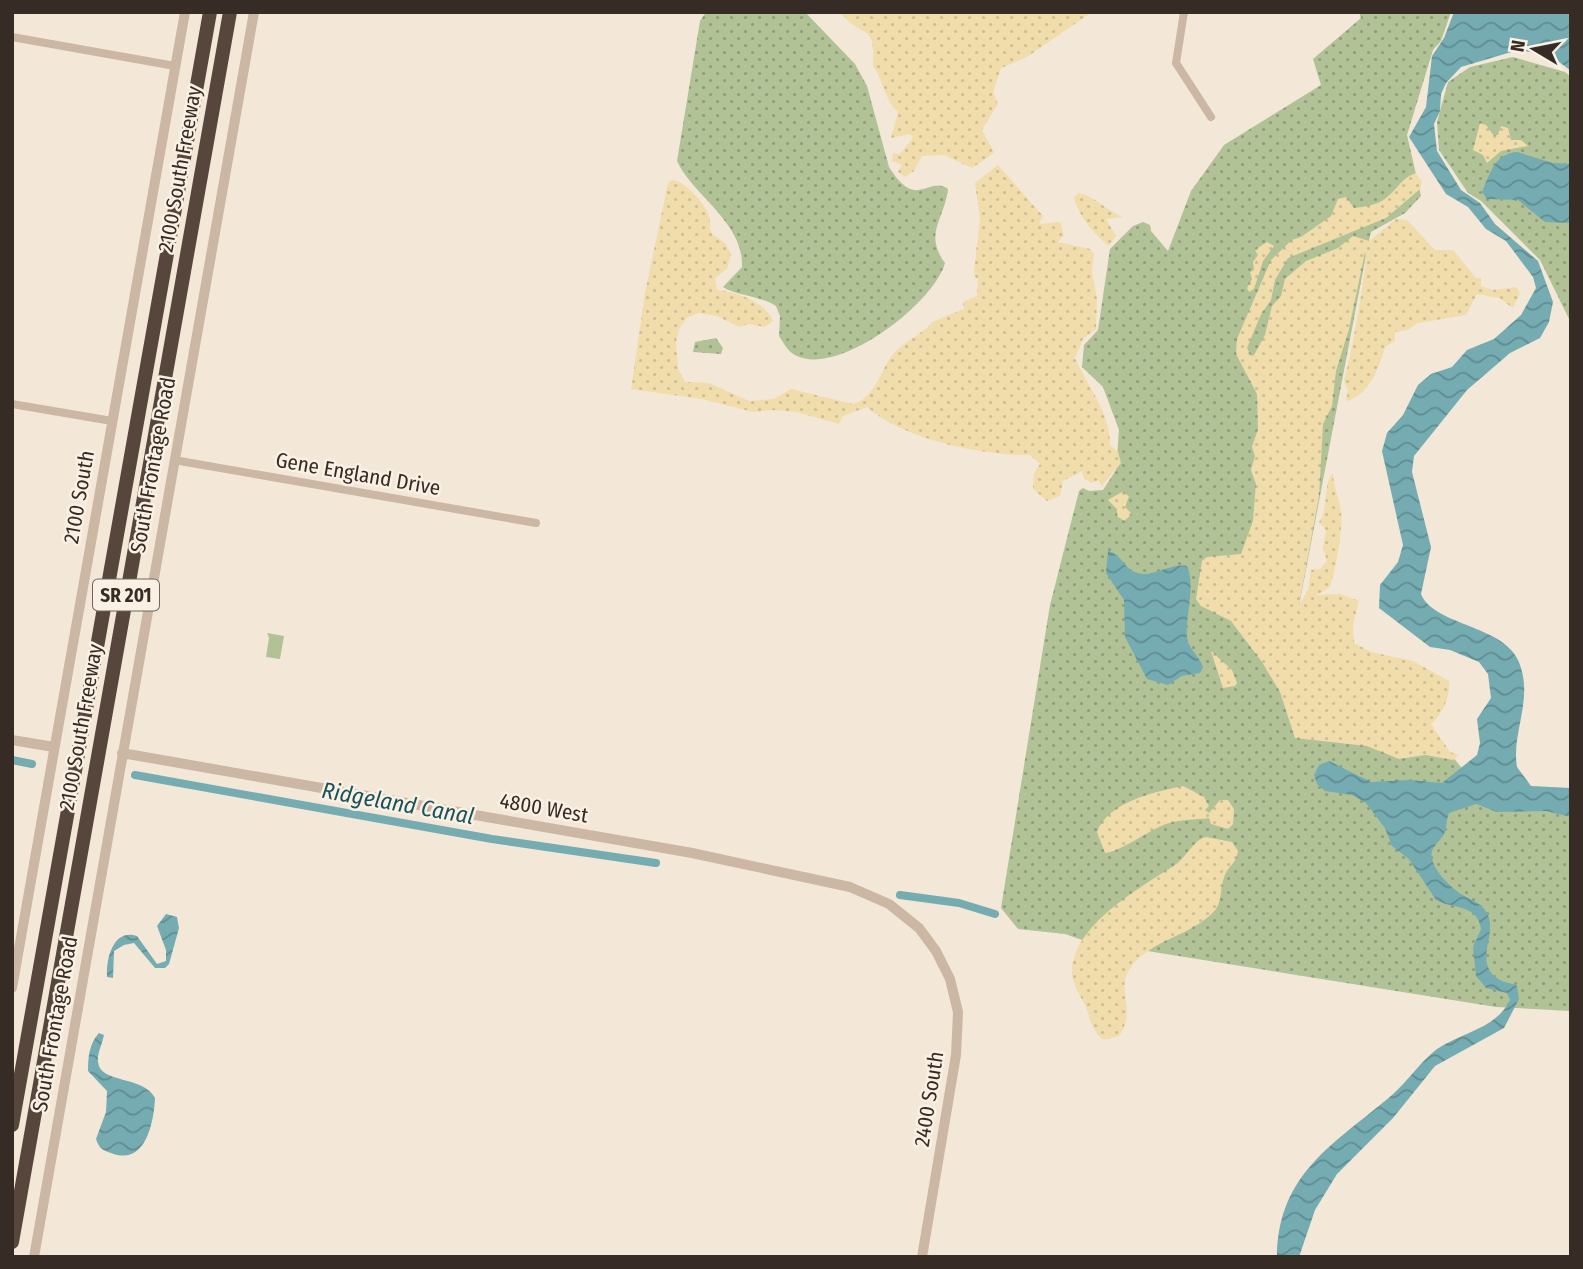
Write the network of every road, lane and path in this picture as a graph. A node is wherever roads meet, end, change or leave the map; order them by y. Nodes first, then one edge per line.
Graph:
1 (185, 12) edge
2 (210, 12) edge
3 (230, 12) edge
4 (254, 12) edge
5 (1184, 12) edge
6 (12, 37) edge
7 (175, 66) junction
8 (1211, 117) dead end
9 (12, 404) edge
10 (112, 421) junction
11 (174, 460) junction
12 (536, 523) dead end
13 (12, 740) edge
14 (54, 747) junction
15 (122, 753) junction
16 (936, 951) joint
17 (12, 988) edge
18 (12, 1125) edge
19 (12, 1242) edge
20 (34, 1257) edge
21 (922, 1257) edge

1 - 7 street, 2100 South
2 - 18 highway, 2100 South Freeway / SR 201
3 - 19 highway, 2100 South Freeway / SR 201
4 - 11 street, South Frontage Road
5 - 8 street
6 - 7 street
7 - 10 street, 2100 South
9 - 10 street
10 - 14 street, 2100 South
11 - 12 street, Gene England Drive
11 - 15 street, South Frontage Road
13 - 14 street
14 - 17 street, 2100 South
15 - 16 street, 4800 West
15 - 20 street, South Frontage Road
16 - 21 street, 2400 South

